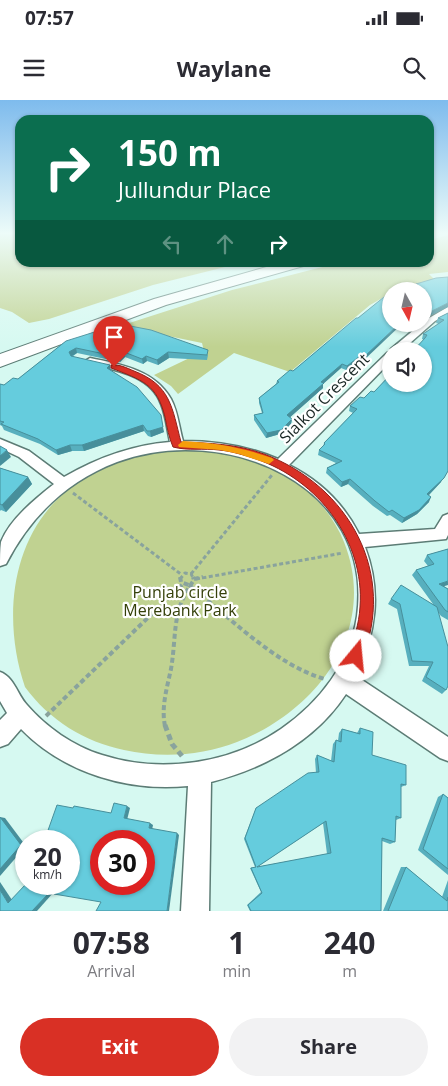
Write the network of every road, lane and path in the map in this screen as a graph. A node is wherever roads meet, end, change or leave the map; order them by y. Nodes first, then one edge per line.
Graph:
1 (236, 272) edge
2 (267, 272) edge
3 (448, 310) edge
4 (405, 342) edge
5 (0, 349) edge
6 (77, 358) edge
7 (0, 361) edge
8 (382, 364) edge
9 (0, 443) edge
10 (177, 445) junction
11 (280, 465) junction
12 (64, 484) junction
13 (448, 520) edge
14 (444, 537) edge
15 (355, 541) junction
16 (0, 559) edge
17 (191, 574) junction
18 (182, 575) junction
19 (194, 579) junction
20 (183, 584) junction
21 (189, 585) junction
22 (335, 680) junction
23 (0, 682) edge
24 (27, 722) junction
25 (0, 736) edge
26 (448, 750) edge
27 (200, 773) junction
28 (195, 911) edge

1 - 5 highway
2 - 7 highway
3 - 4 street
6 - 10 street
8 - 11 street, Sialkot Crescent
9 - 12 street
10 - 11 street
10 - 12 street
11 - 15 street
11 - 17 path
12 - 16 street
12 - 18 path
13 - 14 street
14 - 15 street
15 - 19 path
15 - 22 street
17 - 18 path
17 - 19 path
18 - 20 path
19 - 21 path
20 - 21 path
20 - 24 path
21 - 22 path
21 - 27 path
22 - 26 street
22 - 27 street
23 - 24 street
24 - 25 street
24 - 27 street
27 - 28 street

